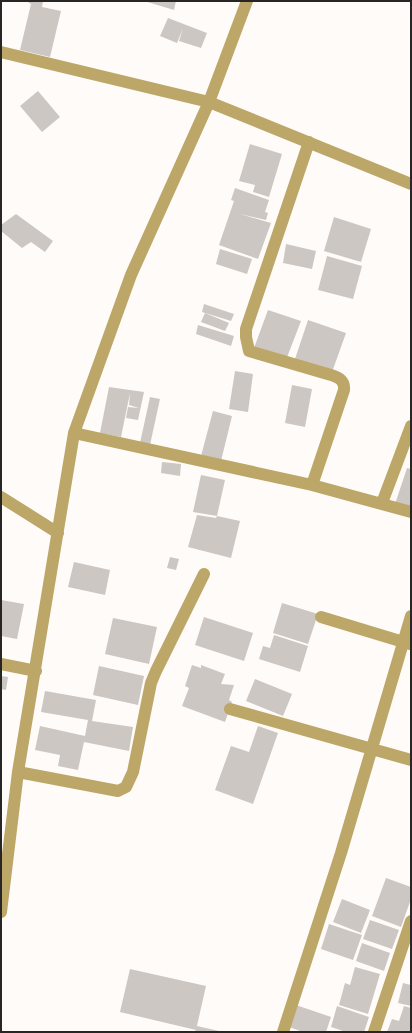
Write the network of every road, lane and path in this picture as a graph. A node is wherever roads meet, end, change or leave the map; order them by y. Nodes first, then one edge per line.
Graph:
1 (248, 1) edge
2 (1, 52) edge
3 (209, 102) junction
4 (308, 142) junction
5 (411, 184) edge
6 (411, 426) edge
7 (74, 433) junction
8 (312, 485) junction
9 (1, 497) edge
10 (382, 503) junction
11 (411, 512) edge
12 (58, 534) junction
13 (204, 574) dead end
14 (411, 616) edge
15 (321, 617) dead end
16 (407, 643) edge
17 (1, 664) edge
18 (36, 671) junction
19 (230, 709) dead end
20 (372, 749) junction
21 (411, 760) edge
22 (18, 772) junction
23 (5, 852) edge
24 (1, 912) edge
25 (411, 921) edge
26 (283, 1032) edge
27 (374, 1032) edge

1 - 3 street
2 - 3 street
3 - 4 street
3 - 7 street
4 - 5 street
4 - 8 street
6 - 10 street
7 - 8 street
7 - 12 street
8 - 10 street
9 - 12 street
10 - 11 street
12 - 18 street
13 - 22 street
14 - 16 street
15 - 16 street
16 - 20 street
17 - 18 street
18 - 22 street
19 - 20 street
20 - 21 street
20 - 26 street
22 - 23 street
23 - 24 street
25 - 27 street

